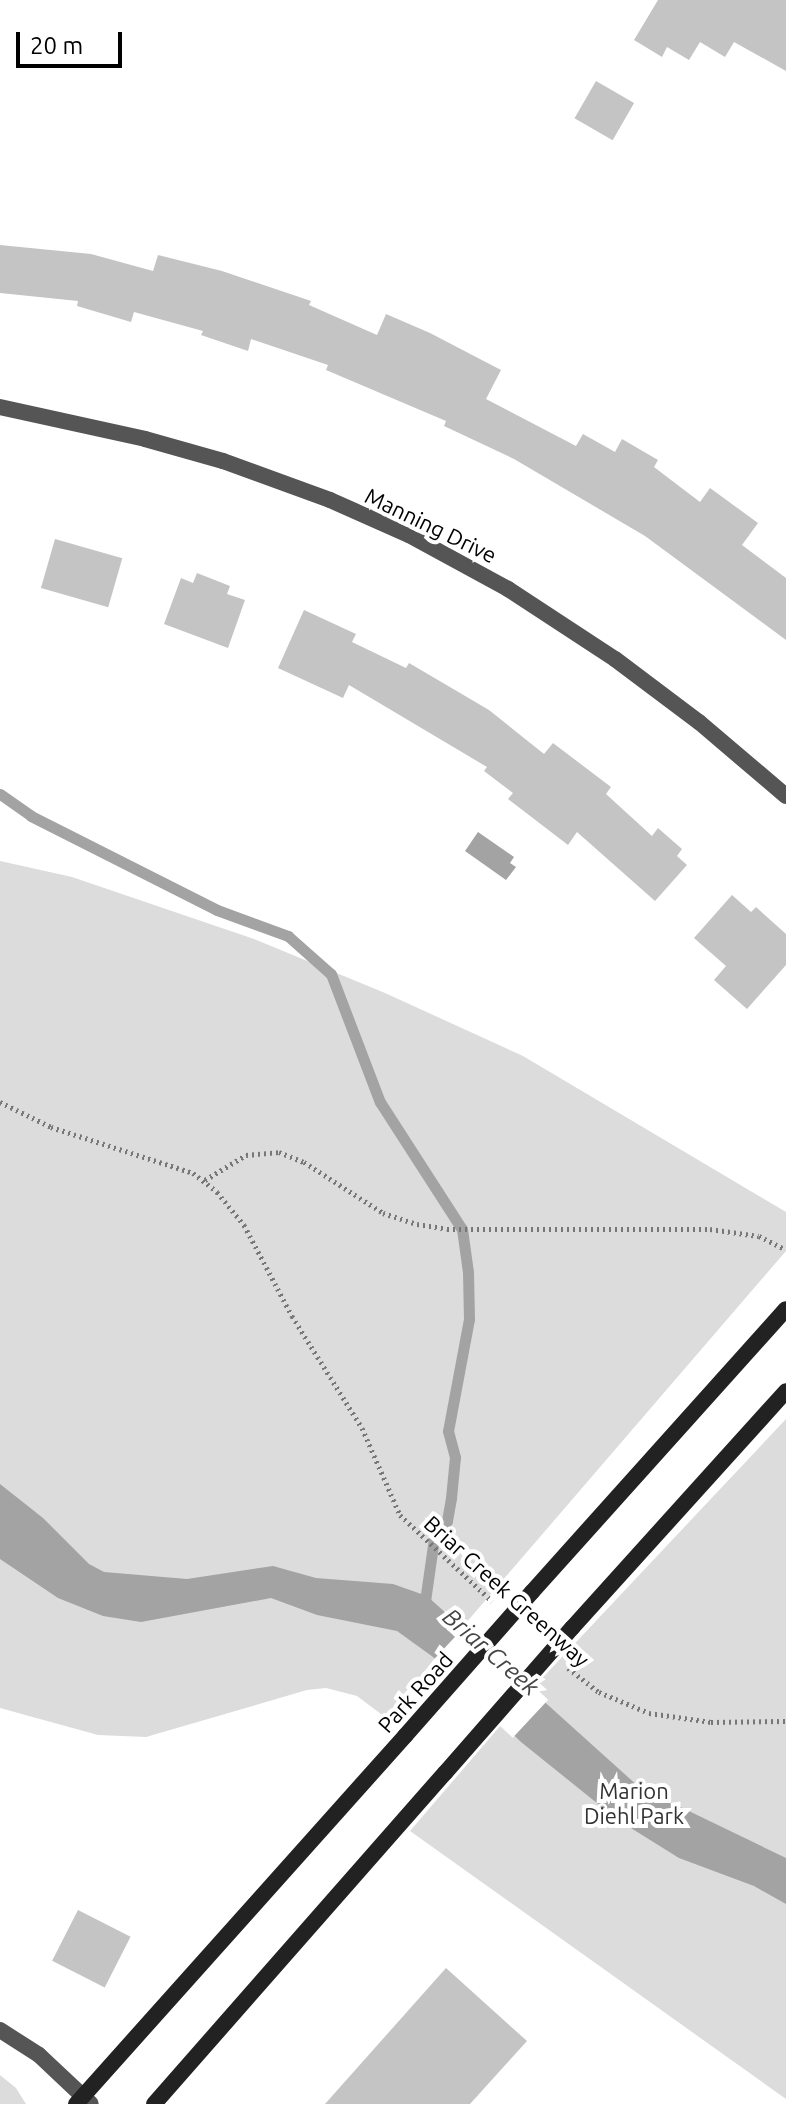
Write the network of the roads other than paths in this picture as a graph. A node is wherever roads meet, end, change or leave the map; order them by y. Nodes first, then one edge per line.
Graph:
1 (0, 407) edge
2 (786, 796) edge
3 (786, 1309) edge
4 (786, 1391) edge
5 (0, 2030) edge
6 (84, 2101) edge
7 (154, 2104) edge

1 - 2 street, Manning Drive
3 - 6 main road, Park Road, bridge
4 - 7 main road, bridge
5 - 6 street

